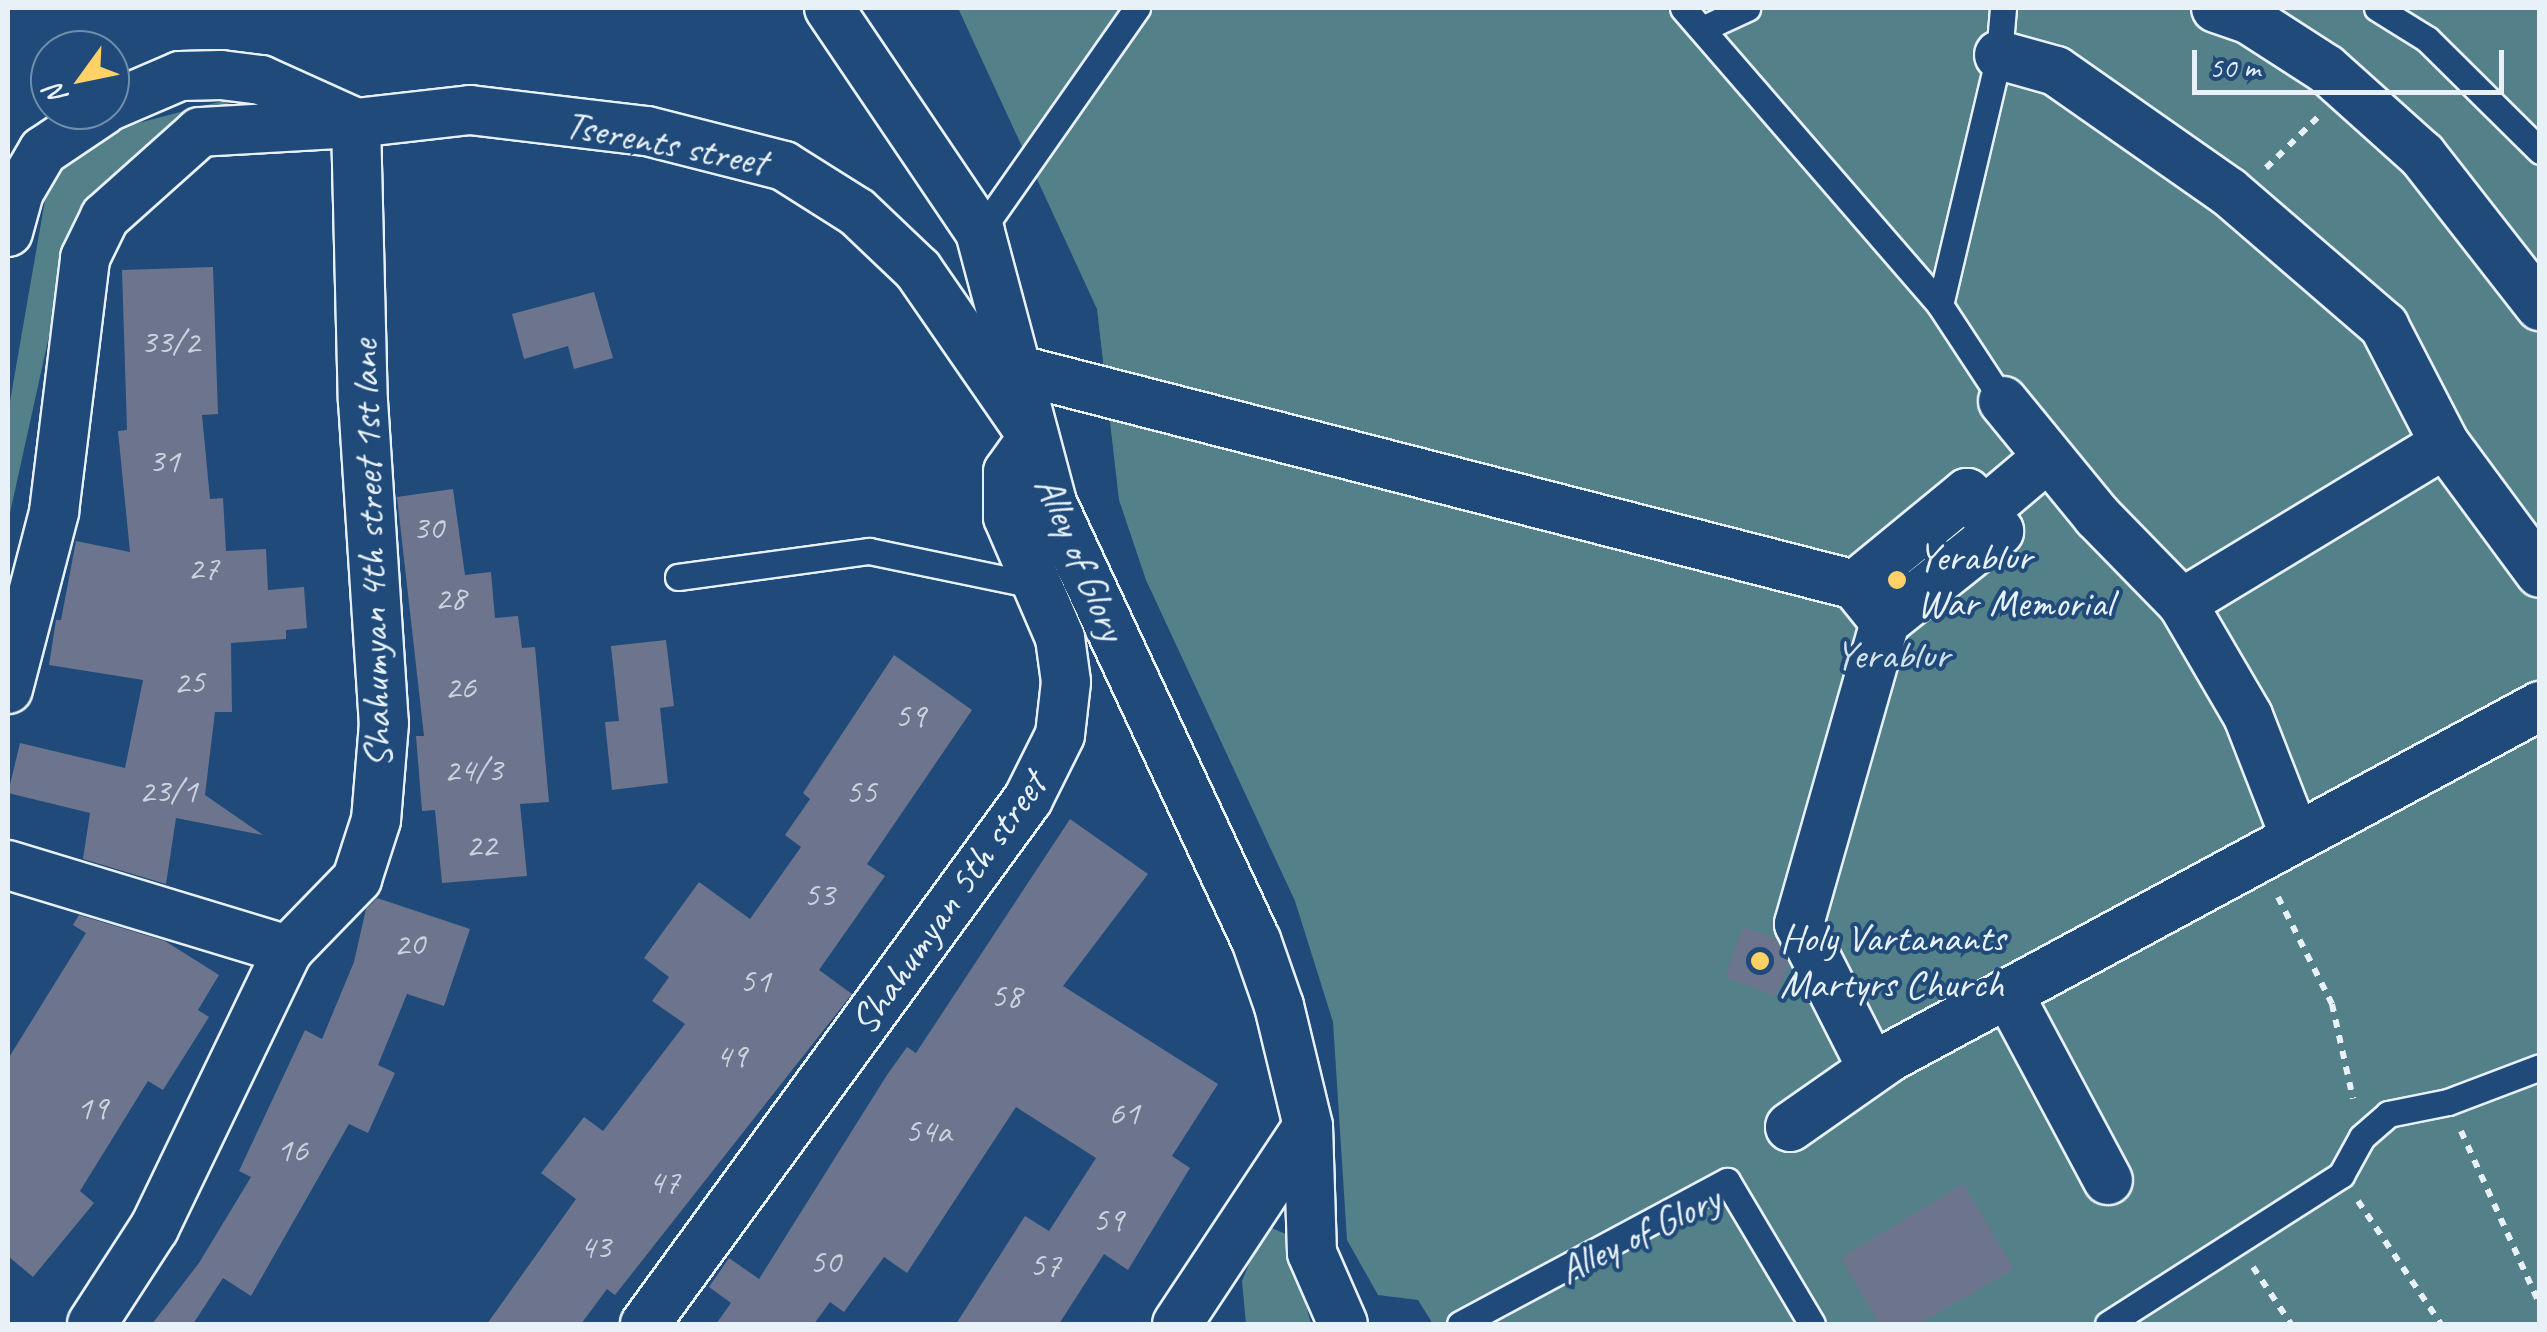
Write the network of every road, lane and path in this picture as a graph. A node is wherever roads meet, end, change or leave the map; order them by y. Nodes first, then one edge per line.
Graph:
1 (829, 8) edge
2 (1137, 8) edge
3 (1683, 8) edge
4 (1747, 8) edge
5 (2004, 8) edge
6 (2216, 8) edge
7 (2377, 8) edge
8 (1702, 30) junction
9 (1999, 56) junction
10 (2347, 88) junction
11 (130, 98) edge
12 (356, 123) junction
13 (73, 130) edge
14 (2540, 151) edge
15 (2236, 198) junction
16 (8, 232) edge
17 (980, 232) junction
18 (1940, 305) junction
19 (2540, 306) edge
20 (1019, 370) junction
21 (2004, 401) joint
22 (1032, 437) junction
23 (2445, 444) junction
24 (2047, 458) junction
25 (1984, 512) junction
26 (2540, 573) edge
27 (678, 577) dead end
28 (1033, 585) junction
29 (1855, 585) junction
30 (2182, 603) junction
31 (1885, 622) junction
32 (8, 689) edge
33 (2540, 706) edge
34 (2276, 845) junction
35 (8, 865) edge
36 (288, 950) junction
37 (2008, 993) junction
38 (2540, 1067) edge
39 (1872, 1068) junction
40 (2448, 1102) junction
41 (1308, 1126) junction
42 (1790, 1127) dead end
43 (2362, 1138) junction
44 (2341, 1175) junction
45 (2108, 1180) dead end
46 (2239, 1246) junction
47 (2540, 1305) edge
48 (92, 1324) edge
49 (645, 1324) edge
50 (1176, 1324) edge
51 (1342, 1324) edge
52 (1460, 1324) edge
53 (1812, 1324) edge
54 (2108, 1324) edge
55 (2291, 1324) edge
56 (2440, 1324) edge

1 - 17 street, Alley of Glory
2 - 17 lane
3 - 8 lane
4 - 8 lane
5 - 9 lane
6 - 10 street
7 - 14 lane
8 - 18 lane
9 - 15 street
9 - 18 lane
10 - 15 path
10 - 19 street
11 - 12 street
12 - 22 street, Tserents street
12 - 32 street, Tserents street
12 - 36 street, Shahumyan 4th street 1st lane
13 - 16 street
15 - 23 street
17 - 20 street, Alley of Glory
18 - 21 lane
20 - 22 street, Alley of Glory
20 - 29 street
21 - 24 street
22 - 28 street, Shahumyan 5th street
22 - 41 street, Alley of Glory
23 - 26 street
23 - 30 street
24 - 25 street
24 - 30 street
25 - 29 street
25 - 31 street
27 - 28 lane
28 - 49 street, Shahumyan 5th street
29 - 31 street
30 - 34 street
31 - 39 street
33 - 34 street
34 - 37 street
34 - 43 path
35 - 36 street
36 - 48 street, Shahumyan 4th street 1st lane
37 - 39 street
37 - 45 street
38 - 40 lane
39 - 42 street
40 - 43 lane
40 - 47 path
41 - 50 street
41 - 51 street, Alley of Glory
43 - 44 lane
44 - 46 lane
44 - 56 path
46 - 54 lane
46 - 55 path
52 - 53 lane, Alley of Glory

